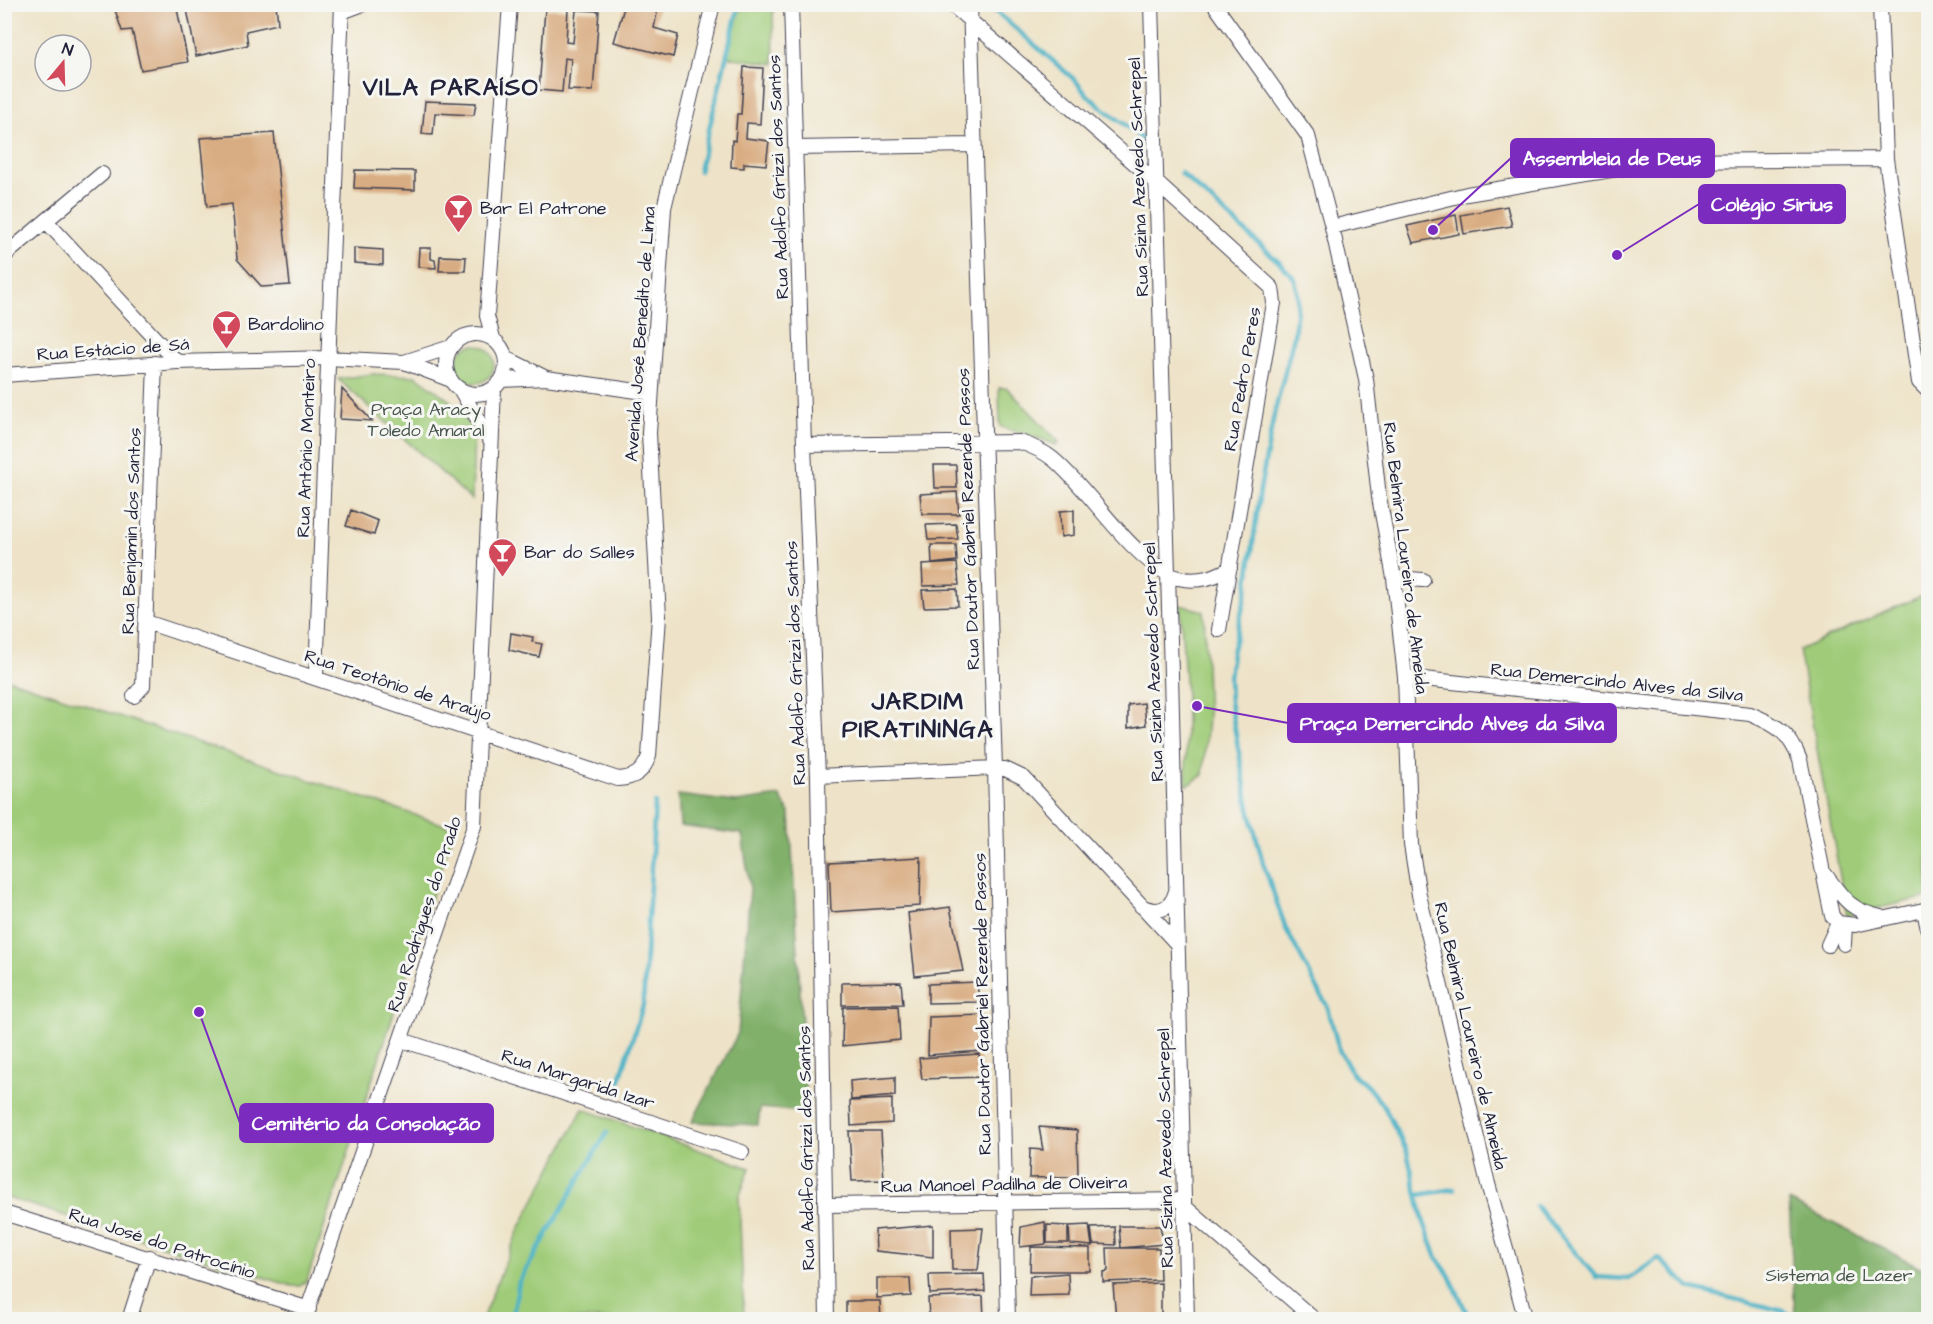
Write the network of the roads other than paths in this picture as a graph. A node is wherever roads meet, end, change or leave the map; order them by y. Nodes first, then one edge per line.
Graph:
1 (363, 4) edge
2 (510, 4) edge
3 (712, 4) edge
4 (791, 4) edge
5 (951, 4) edge
6 (969, 4) edge
7 (1151, 4) edge
8 (1214, 4) edge
9 (1880, 4) edge
10 (342, 8) edge
11 (970, 21) junction
12 (973, 145) junction
13 (795, 148) junction
14 (1886, 159) junction
15 (102, 174) dead end
16 (1156, 183) junction
17 (46, 221) junction
18 (1332, 227) junction
19 (4, 255) edge
20 (493, 338) junction
21 (451, 347) junction
22 (327, 358) junction
23 (506, 358) junction
24 (177, 362) junction
25 (404, 362) junction
26 (155, 363) junction
27 (4, 375) edge
28 (546, 378) junction
29 (456, 384) junction
30 (498, 385) junction
31 (1929, 392) edge
32 (651, 393) junction
33 (491, 442) junction
34 (983, 442) junction
35 (804, 445) junction
36 (1230, 568) junction
37 (1168, 574) junction
38 (1394, 578) junction
39 (1423, 580) dead end
40 (146, 621) junction
41 (1219, 630) dead end
42 (316, 676) junction
43 (1406, 677) junction
44 (134, 696) dead end
45 (480, 730) junction
46 (995, 768) junction
47 (638, 774) joint
48 (818, 776) junction
49 (1822, 870) junction
50 (1177, 889) junction
51 (1140, 905) junction
52 (1926, 909) edge
53 (1883, 918) junction
54 (1841, 924) junction
55 (1929, 930) edge
56 (1844, 944) dead end
57 (1178, 945) junction
58 (1828, 945) dead end
59 (402, 1040) junction
60 (742, 1152) dead end
61 (1004, 1202) junction
62 (1184, 1203) junction
63 (825, 1205) junction
64 (4, 1213) edge
65 (1213, 1233) junction
66 (1186, 1244) junction
67 (149, 1257) junction
68 (307, 1314) edge
69 (129, 1320) edge
70 (827, 1320) edge
71 (1008, 1320) edge
72 (1187, 1320) edge
73 (1315, 1320) edge
74 (1526, 1320) edge

1 - 10 street
2 - 20 street
3 - 32 street, Avenida José Benedito de Lima
4 - 13 street, Rua Adolfo Grizzi dos Santos
5 - 11 street
6 - 11 street, Rua Doutor Gabriel Rezende Passos
7 - 16 street, Rua Sizina Azevedo Schrepel
8 - 18 street, Rua Belmira Loureiro de Almeida
9 - 14 street
10 - 22 street, Rua Antônio Monteiro
11 - 12 street, Rua Doutor Gabriel Rezende Passos
11 - 16 street
12 - 13 street
12 - 34 street, Rua Doutor Gabriel Rezende Passos
13 - 35 street, Rua Adolfo Grizzi dos Santos
14 - 18 street
14 - 31 street
15 - 17 street
16 - 36 street, Rua Pedro Peres
16 - 37 street, Rua Sizina Azevedo Schrepel
17 - 19 street
17 - 24 street
18 - 38 street, Rua Belmira Loureiro de Almeida
20 - 21 street
20 - 23 street
21 - 25 street, Rua Estácio de Sá
21 - 29 street
22 - 24 street, Rua Estácio de Sá
22 - 25 street, Rua Estácio de Sá
22 - 42 street, Rua Antônio Monteiro
23 - 28 street
23 - 30 street
24 - 26 street, Rua Estácio de Sá
25 - 29 street, Rua Estácio de Sá
26 - 27 street, Rua Estácio de Sá
26 - 40 street, Rua Benjamin dos Santos
28 - 30 street
28 - 32 street
29 - 30 street
29 - 33 street
30 - 33 street, Rua Rodrigues do Prado
32 - 47 street, Avenida José Benedito de Lima
33 - 45 street, Rua Rodrigues do Prado
34 - 35 street
34 - 37 street
34 - 46 street, Rua Doutor Gabriel Rezende Passos
35 - 48 street, Rua Adolfo Grizzi dos Santos
36 - 37 street
36 - 41 street, Rua Pedro Peres
37 - 50 street, Rua Sizina Azevedo Schrepel
38 - 39 street
38 - 43 street, Rua Belmira Loureiro de Almeida
40 - 42 street, Rua Teotônio de Araújo
40 - 44 street, Rua Benjamin dos Santos
42 - 45 street, Rua Teotônio de Araújo
43 - 49 street, Rua Demercindo Alves da Silva
43 - 74 street, Rua Belmira Loureiro de Almeida
45 - 47 street, Rua Teotônio de Araújo
45 - 59 street, Rua Rodrigues do Prado
46 - 48 street
46 - 51 street
46 - 61 street, Rua Doutor Gabriel Rezende Passos
48 - 63 street, Rua Adolfo Grizzi dos Santos
49 - 53 street, Rua Demercindo Alves da Silva
49 - 54 street, Rua Demercindo Alves da Silva
50 - 51 street
50 - 57 street, Rua Sizina Azevedo Schrepel
51 - 57 street
52 - 53 street
52 - 55 street
53 - 54 street
54 - 56 street
54 - 58 street
57 - 62 street, Rua Sizina Azevedo Schrepel
59 - 60 street, Rua Margarida Izar
59 - 68 street, Rua Rodrigues do Prado
61 - 62 street, Rua Manoel Padilha de Oliveira
61 - 63 street, Rua Manoel Padilha de Oliveira
61 - 71 street, Rua Doutor Gabriel Rezende Passos
62 - 65 street
62 - 66 street, Rua Sizina Azevedo Schrepel
63 - 70 street, Rua Adolfo Grizzi dos Santos
64 - 67 street, Rua José do Patrocínio
65 - 66 street
65 - 73 street
66 - 72 street, Rua Sizina Azevedo Schrepel
67 - 68 street, Rua José do Patrocínio
67 - 69 street

